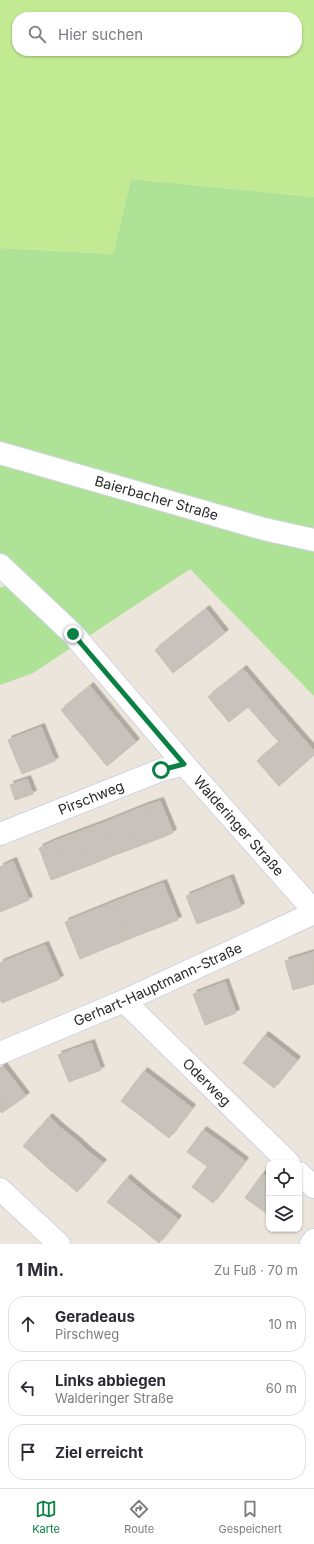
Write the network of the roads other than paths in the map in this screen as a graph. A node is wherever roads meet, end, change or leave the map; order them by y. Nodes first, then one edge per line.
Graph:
1 (0, 453) edge
2 (314, 540) edge
3 (0, 565) edge
4 (184, 764) junction
5 (0, 834) edge
6 (314, 912) edge
7 (124, 1001) junction
8 (0, 1053) edge
9 (286, 1160) edge
10 (302, 1176) edge
11 (314, 1187) edge
12 (0, 1189) edge
13 (314, 1240) edge
14 (59, 1244) edge
15 (311, 1244) edge

1 - 2 street, Baierbacher Straße
3 - 4 street, Walderinger Straße
4 - 5 street, Pirschweg
4 - 6 street, Walderinger Straße
6 - 7 street, Gerhart-Hauptmann-Straße
7 - 8 street, Gerhart-Hauptmann-Straße
7 - 9 street, Oderweg
10 - 11 street
12 - 14 street
13 - 15 street

